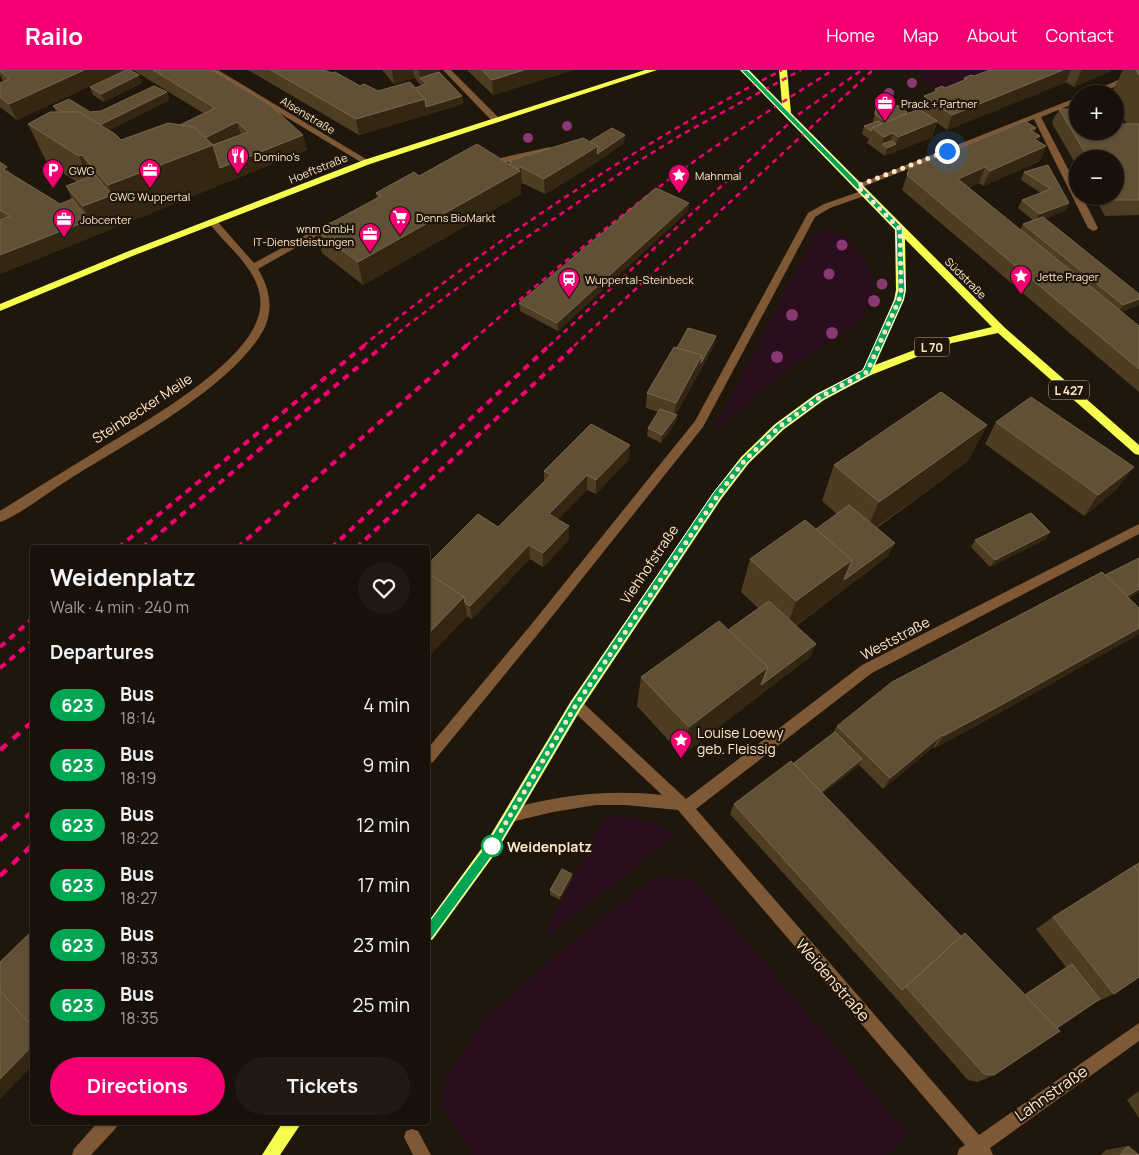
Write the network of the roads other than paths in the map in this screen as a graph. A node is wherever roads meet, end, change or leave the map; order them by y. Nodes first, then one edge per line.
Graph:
1 (212, 70) edge
2 (447, 70) edge
3 (653, 70) edge
4 (744, 70) edge
5 (783, 70) edge
6 (1139, 73) edge
7 (1111, 85) edge
8 (1069, 103) edge
9 (787, 113) junction
10 (1037, 117) junction
11 (496, 120) junction
12 (562, 147) edge
13 (367, 162) junction
14 (480, 166) edge
15 (861, 189) junction
16 (340, 220) edge
17 (214, 223) junction
18 (1093, 228) dead end
19 (900, 229) junction
20 (252, 268) junction
21 (0, 308) edge
22 (1000, 329) junction
23 (867, 372) junction
24 (1139, 451) edge
25 (0, 517) edge
26 (1139, 529) edge
27 (576, 705) junction
28 (430, 756) edge
29 (684, 806) junction
30 (511, 814) junction
31 (430, 931) edge
32 (1139, 1031) edge
33 (107, 1125) edge
34 (292, 1125) edge
35 (412, 1137) dead end
36 (275, 1152) edge
37 (975, 1152) edge
38 (80, 1155) edge
39 (423, 1155) edge

1 - 13 street, Alsenstraße
2 - 11 street
3 - 11 main road, Hoeftstraße
4 - 9 main road, L 427
5 - 9 main road
6 - 7 street
8 - 10 street
9 - 15 main road, Südstraße / L 427
10 - 15 street
10 - 18 street
11 - 13 main road, Hoeftstraße
12 - 14 street
13 - 17 main road, Hoeftstraße
15 - 19 main road, Südstraße / L 427
15 - 28 street
16 - 20 street
17 - 20 street, Steinbecker Meile
17 - 21 main road, Hoeftstraße
19 - 22 main road, Südstraße / L 427
19 - 23 main road
20 - 25 street, Steinbecker Meile
22 - 23 main road, Viehhofstraße / L 70
22 - 24 main road, Südstraße / L 427
23 - 27 main road, Viehhofstraße / L 70
26 - 29 street, Weststraße
27 - 29 street, Weidenstraße
27 - 30 main road, Viehhofstraße / L 70
29 - 30 street
29 - 37 street, Weidenstraße
30 - 31 main road, Viehhofstraße / L 70
32 - 37 street, Lahnstraße
33 - 38 street
34 - 36 main road
35 - 39 street

